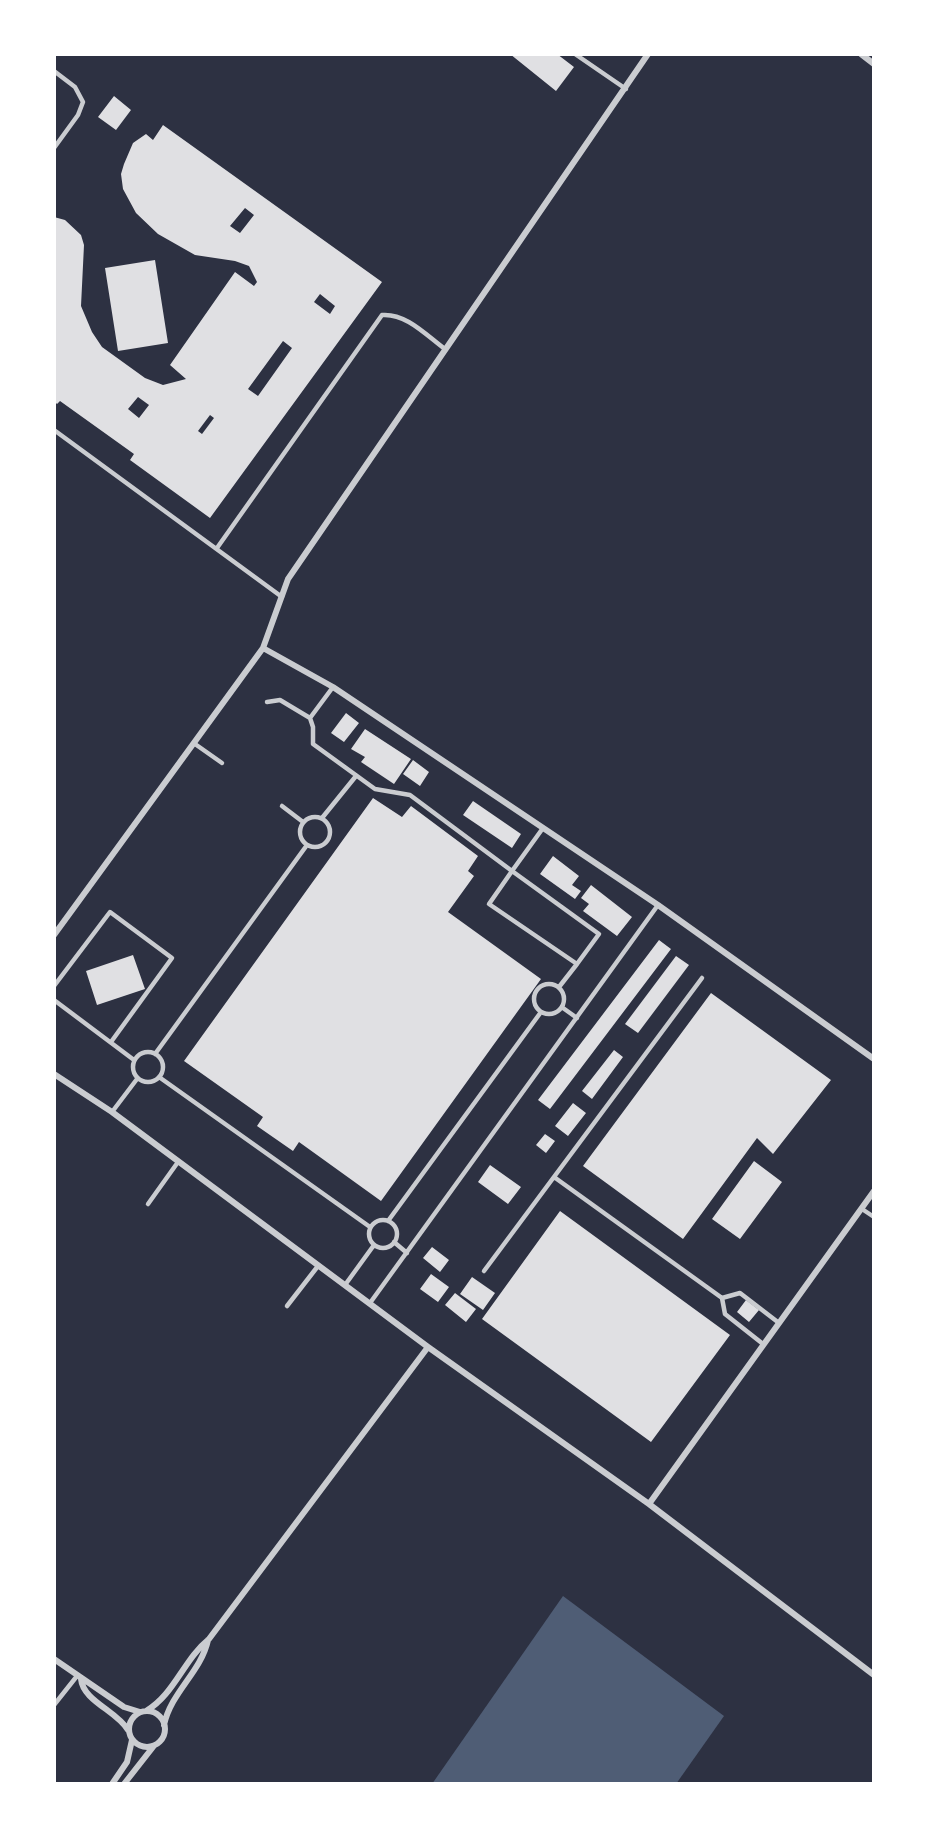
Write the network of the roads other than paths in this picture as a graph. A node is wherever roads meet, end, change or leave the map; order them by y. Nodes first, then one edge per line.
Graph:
1 (575, 54) edge
2 (648, 54) edge
3 (861, 54) edge
4 (874, 64) edge
5 (54, 71) edge
6 (626, 89) junction
7 (54, 148) edge
8 (445, 349) junction
9 (54, 430) edge
10 (218, 548) junction
11 (282, 597) junction
12 (263, 648) junction
13 (333, 687) junction
14 (267, 702) dead end
15 (310, 718) junction
16 (195, 744) junction
17 (222, 763) dead end
18 (356, 776) junction
19 (282, 806) dead end
20 (322, 818) junction
21 (303, 822) junction
22 (543, 828) junction
23 (308, 845) junction
24 (512, 871) junction
25 (658, 904) junction
26 (54, 935) edge
27 (577, 964) junction
28 (702, 978) dead end
29 (54, 986) edge
30 (559, 987) junction
31 (54, 1000) edge
32 (563, 1008) junction
33 (541, 1012) junction
34 (577, 1018) junction
35 (111, 1042) junction
36 (155, 1054) junction
37 (874, 1059) edge
38 (134, 1060) junction
39 (54, 1074) edge
40 (159, 1077) junction
41 (137, 1079) junction
42 (112, 1112) junction
43 (178, 1162) junction
44 (554, 1177) junction
45 (874, 1191) edge
46 (148, 1204) dead end
47 (862, 1209) junction
48 (874, 1217) edge
49 (388, 1221) junction
50 (370, 1227) junction
51 (394, 1242) junction
52 (374, 1245) junction
53 (408, 1253) junction
54 (318, 1266) junction
55 (484, 1271) dead end
56 (345, 1285) junction
57 (722, 1298) junction
58 (370, 1303) junction
59 (287, 1306) dead end
60 (779, 1323) junction
61 (763, 1344) junction
62 (428, 1347) junction
63 (649, 1504) junction
64 (208, 1639) junction
65 (54, 1659) edge
66 (874, 1675) edge
67 (79, 1677) junction
68 (54, 1705) edge
69 (144, 1711) junction
70 (164, 1725) junction
71 (129, 1732) junction
72 (132, 1740) junction
73 (154, 1745) junction
74 (112, 1784) edge
75 (123, 1784) edge

1 - 6 lane
2 - 6 street
3 - 4 street
5 - 7 lane
6 - 8 street
8 - 10 lane
8 - 11 street
9 - 10 lane
10 - 11 lane
11 - 12 street
12 - 13 street
12 - 16 street
13 - 15 lane
13 - 22 street
14 - 15 lane
15 - 18 lane
16 - 17 lane
16 - 26 street
18 - 20 lane
18 - 24 lane
19 - 21 lane
20 - 21 lane
20 - 23 lane
21 - 23 lane
22 - 24 lane
22 - 25 street
23 - 36 lane
24 - 27 lane
24 - 27 lane
25 - 34 lane
25 - 37 street
27 - 30 lane
28 - 44 lane
29 - 35 lane
30 - 32 lane
30 - 33 lane
31 - 35 lane
32 - 33 lane
32 - 34 lane
33 - 49 lane
34 - 53 lane
35 - 38 lane
36 - 38 lane
36 - 40 lane
38 - 41 lane
39 - 42 street
40 - 41 lane
40 - 50 lane
41 - 42 lane
42 - 43 street
43 - 46 lane
43 - 54 street
44 - 55 lane
44 - 57 lane
45 - 47 street
47 - 48 lane
47 - 60 street
49 - 50 lane
49 - 51 lane
50 - 52 lane
51 - 52 lane
51 - 53 lane
52 - 56 lane
53 - 58 lane
54 - 56 street
54 - 59 lane
56 - 58 street
57 - 60 lane
57 - 61 lane
58 - 62 street
60 - 61 street
61 - 63 street
62 - 63 street
62 - 64 street
63 - 66 street
64 - 69 street
64 - 70 street
65 - 67 street
67 - 68 lane
67 - 69 street
67 - 71 street
69 - 70 street
69 - 71 street
70 - 73 street
71 - 72 street
72 - 73 street
72 - 74 street
73 - 75 street

